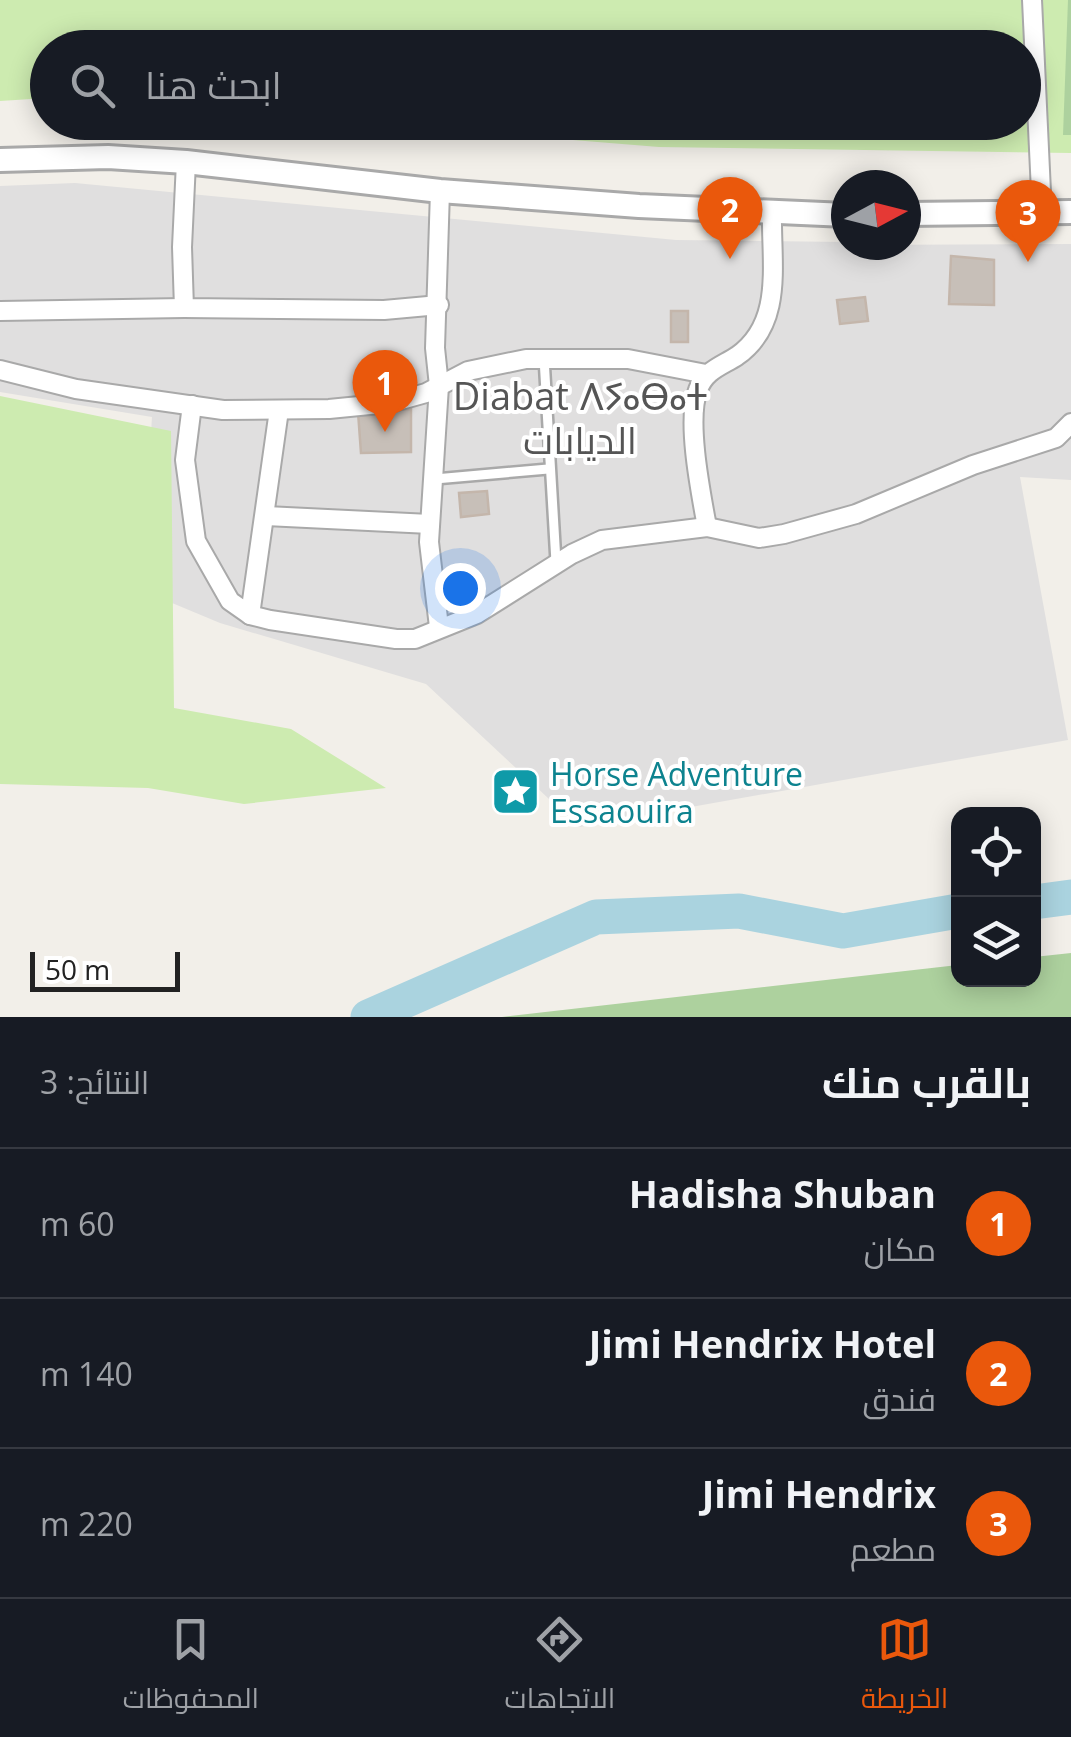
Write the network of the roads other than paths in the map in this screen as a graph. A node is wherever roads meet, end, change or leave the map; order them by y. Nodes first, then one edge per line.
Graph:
1 (1032, 0) edge
2 (1033, 30) edge
3 (1039, 140) edge
4 (0, 160) edge
5 (186, 162) junction
6 (440, 191) junction
7 (1071, 212) edge
8 (1042, 213) junction
9 (772, 214) junction
10 (921, 214) edge
11 (831, 215) edge
12 (439, 306) junction
13 (184, 308) junction
14 (0, 312) edge
15 (544, 358) junction
16 (0, 370) edge
17 (706, 374) junction
18 (439, 386) junction
19 (192, 405) junction
20 (278, 410) junction
21 (1071, 422) edge
22 (548, 468) junction
23 (432, 480) junction
24 (266, 516) junction
25 (430, 524) junction
26 (707, 527) junction
27 (556, 565) junction
28 (250, 615) junction
29 (439, 628) junction

1 - 2 street
3 - 8 street
4 - 5 street
5 - 6 street
5 - 13 street
6 - 9 street
6 - 12 street
7 - 8 street
8 - 10 street
9 - 11 street
9 - 17 street
12 - 13 street
12 - 18 street
13 - 14 street
15 - 17 street
15 - 18 street
15 - 22 lane
16 - 19 street
17 - 26 street
18 - 20 street
18 - 23 street
19 - 20 street
19 - 28 street
20 - 24 street
21 - 26 street
22 - 23 lane
22 - 27 lane
23 - 25 street
24 - 25 street
24 - 28 street
25 - 29 street
26 - 27 street
27 - 29 street
28 - 29 street

